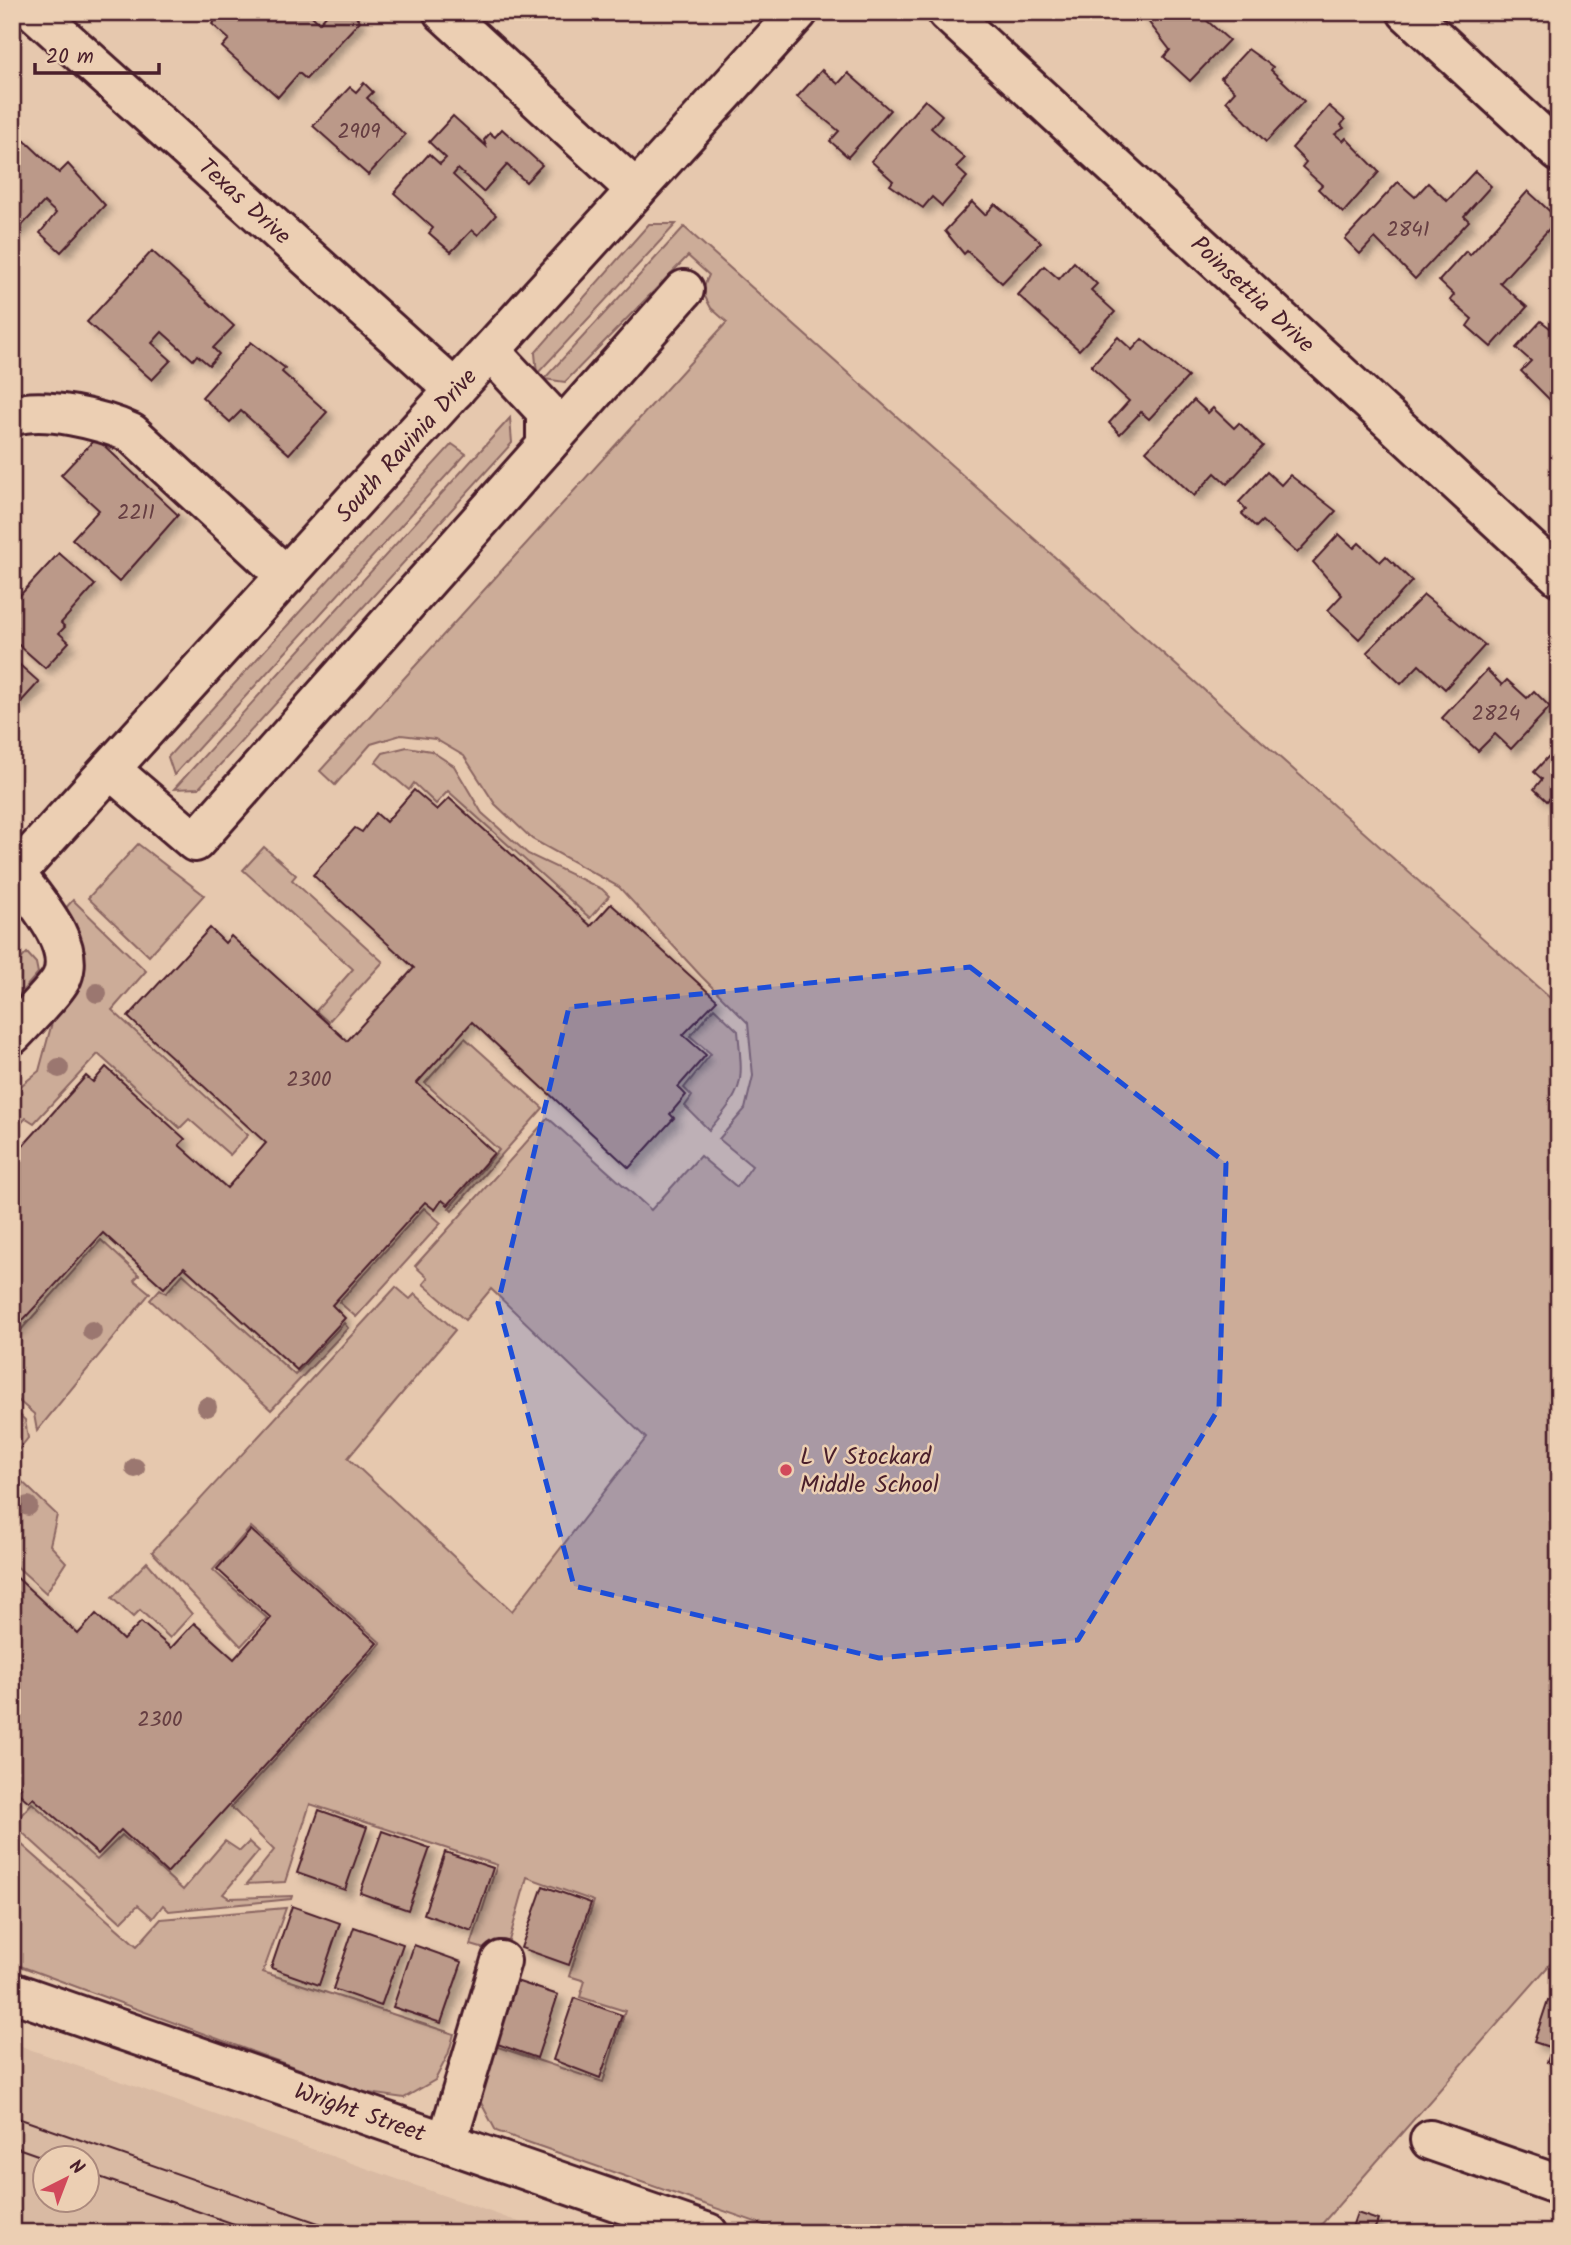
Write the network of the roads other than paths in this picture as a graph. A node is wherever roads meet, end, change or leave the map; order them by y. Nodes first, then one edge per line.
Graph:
1 (35, 12) edge
2 (443, 12) edge
3 (798, 12) edge
4 (947, 12) edge
5 (1407, 12) edge
6 (1559, 152) edge
7 (636, 190) junction
8 (684, 290) dead end
9 (491, 352) junction
10 (455, 390) junction
11 (12, 416) edge
12 (546, 446) junction
13 (286, 576) junction
14 (1559, 576) edge
15 (110, 769) junction
16 (14, 875) edge
17 (12, 1035) edge
18 (501, 1961) dead end
19 (12, 1992) edge
20 (1430, 2140) dead end
21 (447, 2142) junction
22 (1559, 2185) edge
23 (708, 2233) edge

1 - 10 street, Texas Drive
2 - 7 street
3 - 7 street, South Ravinia Drive
4 - 14 street, Poinsettia Drive
5 - 6 street
7 - 9 street, South Ravinia Drive
8 - 12 street
9 - 10 street, South Ravinia Drive
9 - 12 street
10 - 13 street, South Ravinia Drive
11 - 13 street
12 - 15 street
13 - 15 street, South Ravinia Drive
15 - 16 street, South Ravinia Drive
16 - 17 street
18 - 21 street
19 - 21 street, Wright Street
20 - 22 street
21 - 23 street, Wright Street

